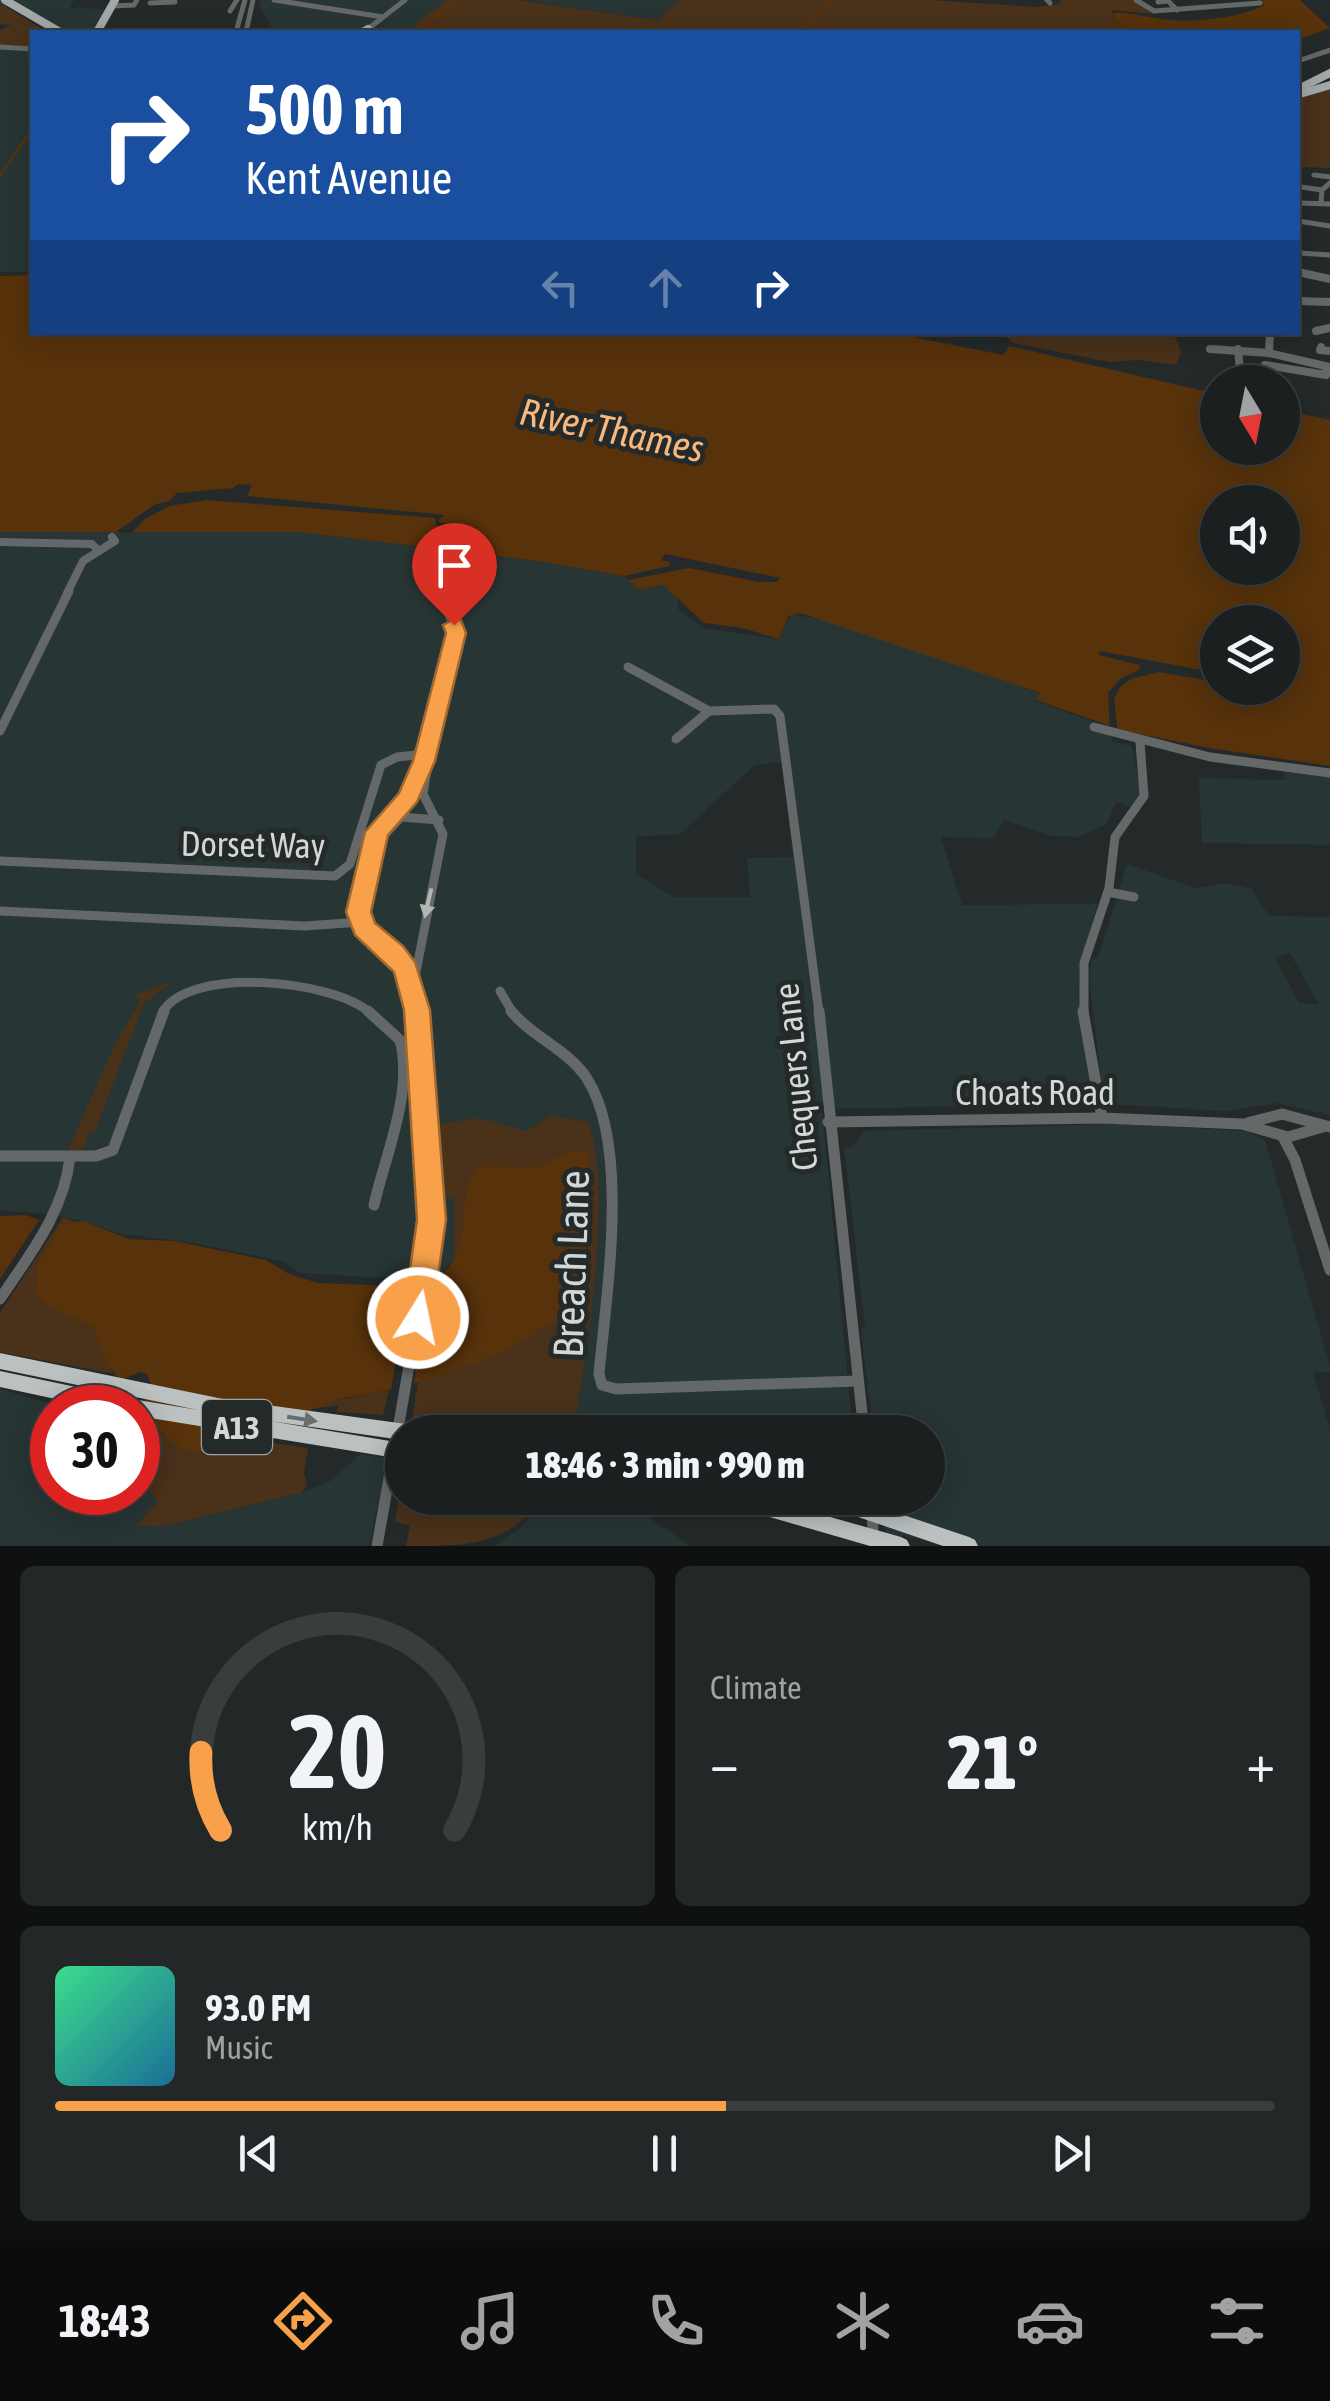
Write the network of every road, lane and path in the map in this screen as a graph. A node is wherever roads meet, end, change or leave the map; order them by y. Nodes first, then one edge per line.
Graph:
1 (2, 0) edge
2 (237, 0) edge
3 (245, 0) edge
4 (253, 0) edge
5 (274, 0) edge
6 (406, 0) edge
7 (1136, 0) edge
8 (1193, 0) edge
9 (1219, 0) edge
10 (138, 1) edge
11 (1158, 2) edge
12 (1247, 2) edge
13 (113, 3) edge
14 (150, 3) dead end
15 (175, 3) edge
16 (1260, 4) dead end
17 (1226, 6) junction
18 (1201, 8) junction
19 (230, 10) dead end
20 (1177, 10) junction
21 (384, 18) junction
22 (47, 30) edge
23 (56, 30) edge
24 (98, 30) edge
25 (237, 30) edge
26 (245, 30) edge
27 (367, 30) edge
28 (0, 47) edge
29 (30, 49) edge
30 (1330, 50) edge
31 (1300, 60) edge
32 (1330, 80) edge
33 (1300, 91) edge
34 (1314, 175) dead end
35 (1330, 180) edge
36 (1301, 187) dead end
37 (1322, 190) junction
38 (1321, 203) junction
39 (1301, 204) edge
40 (1330, 204) edge
41 (1300, 221) edge
42 (1317, 222) junction
43 (1330, 226) edge
44 (1302, 244) dead end
45 (1300, 250) edge
46 (1300, 255) edge
47 (1330, 256) edge
48 (1320, 258) junction
49 (1328, 266) edge
50 (1300, 272) edge
51 (1330, 279) edge
52 (1300, 301) edge
53 (1330, 302) edge
54 (1330, 328) edge
55 (1316, 331) dead end
56 (1270, 335) edge
57 (1210, 348) dead end
58 (1238, 349) junction
59 (1269, 353) junction
60 (1284, 358) junction
61 (1238, 365) edge
62 (1283, 365) edge
63 (1300, 368) edge
64 (1325, 369) edge
65 (0, 542) edge
66 (448, 614) dead end
67 (628, 668) dead end
68 (710, 711) junction
69 (1094, 727) dead end
70 (0, 730) edge
71 (676, 739) dead end
72 (1140, 742) junction
73 (425, 757) junction
74 (1330, 772) edge
75 (401, 812) junction
76 (433, 813) junction
77 (373, 847) junction
78 (0, 861) edge
79 (1108, 892) junction
80 (1134, 897) dead end
81 (0, 911) edge
82 (360, 922) junction
83 (419, 946) junction
84 (394, 953) junction
85 (414, 987) junction
86 (500, 990) dead end
87 (1102, 1118) junction
88 (1272, 1118) junction
89 (1294, 1118) junction
90 (828, 1122) junction
91 (1242, 1124) junction
92 (1326, 1127) edge
93 (1287, 1135) junction
94 (0, 1156) edge
95 (70, 1157) junction
96 (374, 1206) dead end
97 (1330, 1270) edge
98 (0, 1299) edge
99 (0, 1361) edge
100 (0, 1379) edge
101 (858, 1381) junction
102 (30, 1385) edge
103 (404, 1396) joint
104 (160, 1411) edge
105 (862, 1415) edge
106 (385, 1433) edge
107 (340, 1434) junction
108 (385, 1446) edge
109 (794, 1515) edge
110 (872, 1515) edge
111 (878, 1515) edge
112 (376, 1546) edge
113 (874, 1546) edge
114 (901, 1546) edge
115 (968, 1546) edge

1 - 22 main road
1 - 23 main road
2 - 19 street
3 - 25 street
4 - 26 street
5 - 21 street
6 - 21 street
7 - 20 street
8 - 18 street
9 - 17 street
10 - 13 street
11 - 20 street
12 - 16 street
12 - 17 street
13 - 24 main road
14 - 15 street
17 - 18 street
18 - 20 street
21 - 27 street
28 - 29 street
30 - 31 street
32 - 33 main road
34 - 35 street
35 - 37 street
36 - 37 street
37 - 38 street
38 - 39 street
38 - 40 street
39 - 42 street
41 - 42 street
42 - 43 street
44 - 45 street
46 - 48 street
47 - 48 street
48 - 49 street
50 - 51 street
52 - 53 street
54 - 55 street
56 - 59 street
57 - 58 street
58 - 59 street
58 - 61 street
59 - 60 street
60 - 62 street
60 - 64 street
63 - 64 street
65 - 70 street
66 - 73 street
67 - 68 street
68 - 71 street
68 - 90 street, Chequers Lane
69 - 72 street
72 - 74 street
72 - 79 street
73 - 75 street
73 - 76 street
73 - 78 street, Dorset Way
75 - 76 street
75 - 76 street
75 - 77 street
75 - 77 street
76 -> 83 street
77 - 82 street
79 - 80 street
79 - 87 street
81 - 82 street
82 - 84 street
83 - 84 street
83 - 85 street
84 - 85 street
85 - 103 street
86 - 101 street, Breach Lane
87 - 90 street, Choats Road
87 - 91 street, Choats Road
88 - 89 street, Choats Road
88 - 91 street, Choats Road
88 - 93 street
89 - 92 street, Choats Road
89 - 93 street
90 - 101 street, Chequers Lane
91 - 93 street, Choats Road
92 - 93 street, Choats Road
93 - 97 street
94 - 95 street
95 - 96 street
95 - 98 street
99 -> 107 highway, A13
100 - 102 highway, A13
101 - 105 street, Chequers Lane
103 - 112 street
104 - 107 highway, A13
106 - 107 highway, A13
107 - 108 highway, A13
109 - 114 highway
110 - 113 street
111 - 115 highway

